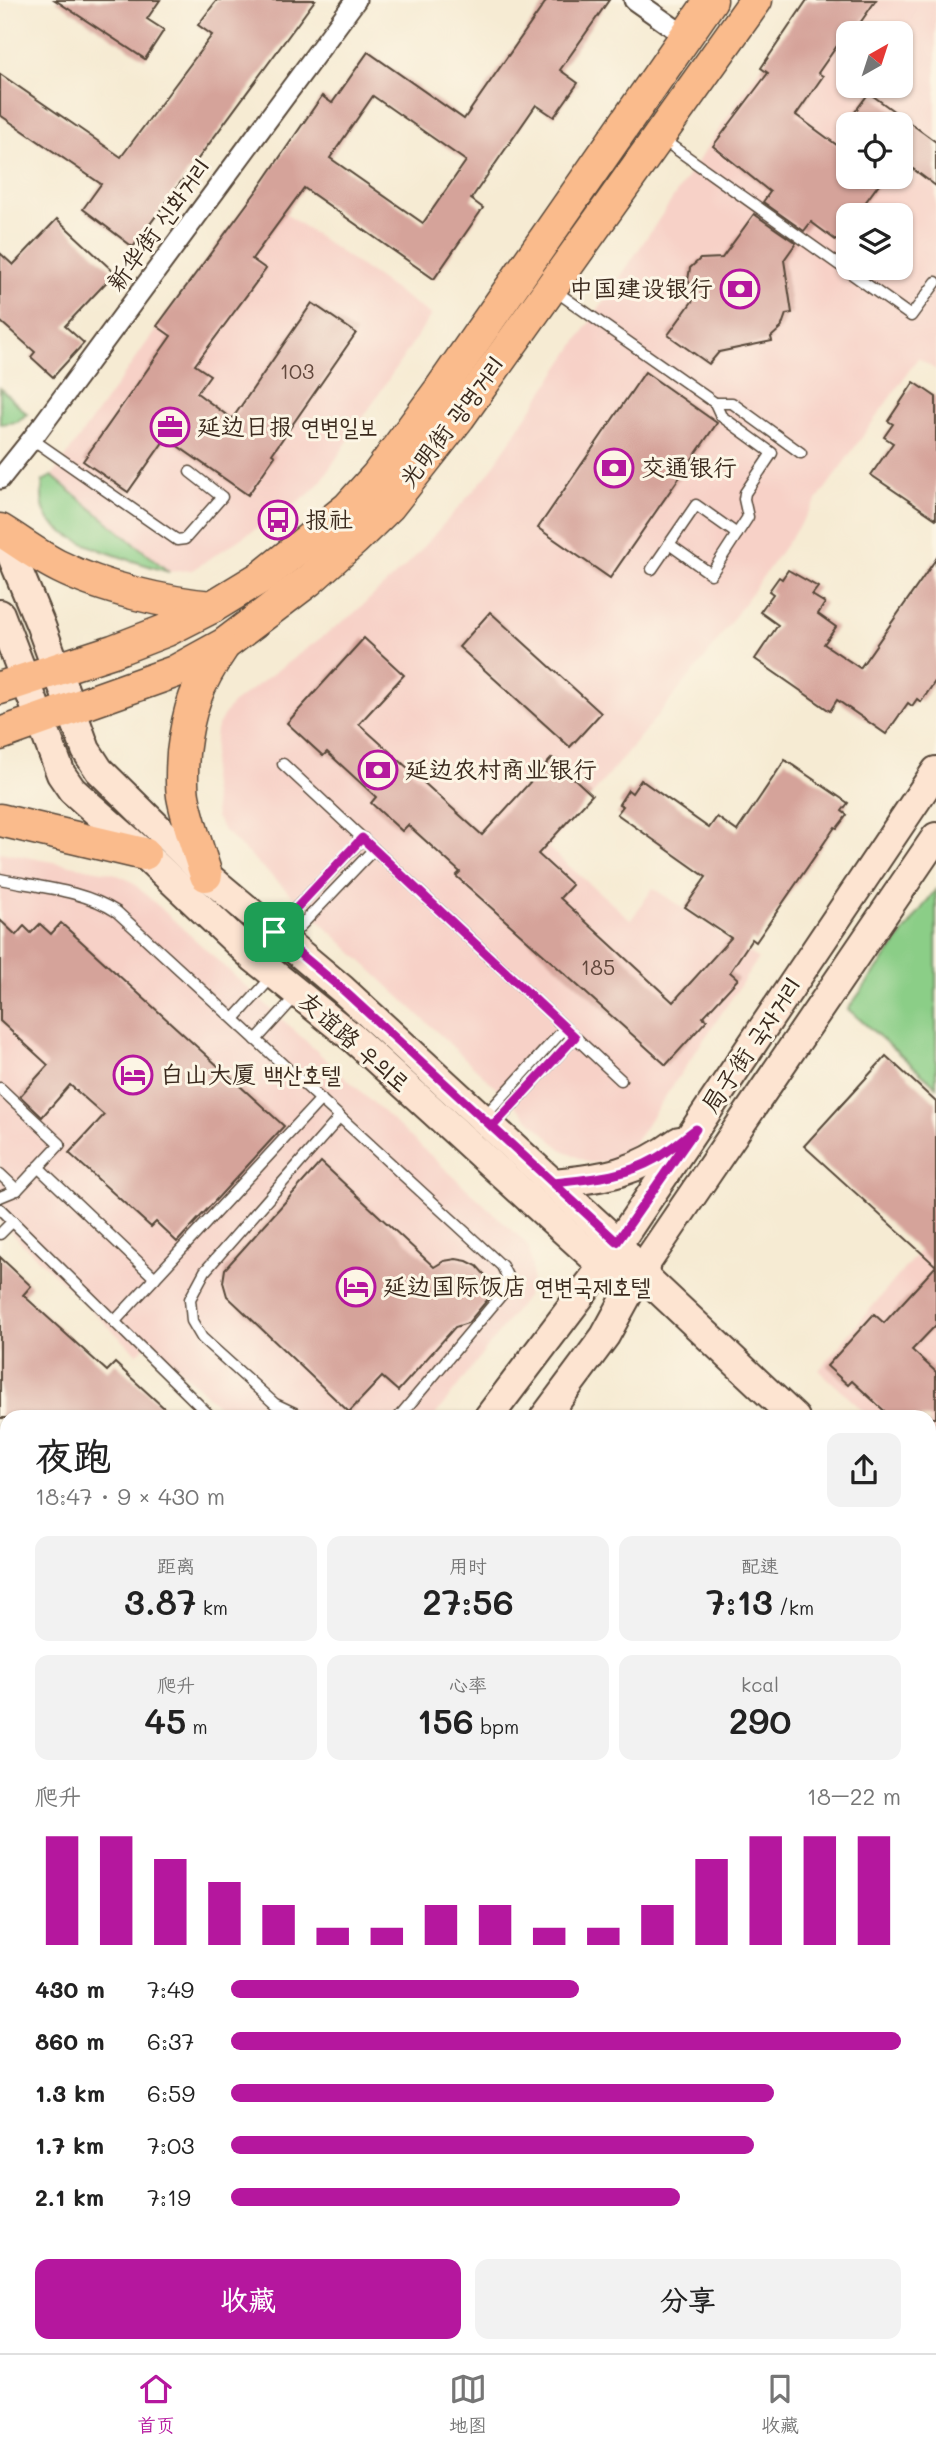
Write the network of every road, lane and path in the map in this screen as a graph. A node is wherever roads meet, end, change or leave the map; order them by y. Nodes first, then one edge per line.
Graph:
1 (356, 0) edge
2 (634, 0) edge
3 (710, 0) edge
4 (755, 0) edge
5 (685, 36) junction
6 (658, 137) junction
7 (936, 282) edge
8 (551, 287) junction
9 (715, 402) junction
10 (32, 439) junction
11 (801, 453) dead end
12 (190, 472) dead end
13 (0, 479) edge
14 (0, 533) edge
15 (737, 534) junction
16 (669, 544) junction
17 (652, 569) dead end
18 (212, 607) junction
19 (0, 614) edge
20 (225, 644) junction
21 (57, 670) junction
22 (13, 684) edge
23 (70, 709) junction
24 (40, 720) junction
25 (0, 734) edge
26 (283, 764) dead end
27 (936, 771) edge
28 (0, 820) edge
29 (936, 837) edge
30 (362, 838) junction
31 (374, 849) junction
32 (144, 854) junction
33 (206, 875) junction
34 (0, 879) edge
35 (279, 937) junction
36 (274, 974) junction
37 (298, 994) junction
38 (234, 1019) junction
39 (565, 1028) junction
40 (575, 1037) junction
41 (256, 1040) junction
42 (621, 1080) dead end
43 (0, 1088) edge
44 (321, 1099) junction
45 (340, 1117) junction
46 (487, 1123) junction
47 (696, 1129) junction
48 (38, 1167) junction
49 (0, 1174) edge
50 (553, 1183) junction
51 (17, 1190) junction
52 (0, 1198) edge
53 (0, 1209) edge
54 (13, 1221) junction
55 (0, 1234) edge
56 (617, 1242) junction
57 (603, 1266) junction
58 (639, 1272) junction
59 (155, 1278) junction
60 (115, 1321) junction
61 (204, 1410) edge
62 (288, 1410) edge
63 (405, 1410) edge
64 (494, 1410) edge
65 (550, 1410) edge
66 (786, 1410) edge

1 - 10 street, 新华街 신화거리
2 - 5 street
3 - 5 main road, 光明街 광명거리
4 - 6 main road, 光明街 광명거리
5 - 18 main road, 光明街 광명거리
6 - 7 lane
6 - 8 main road, 光明街 광명거리
8 - 9 lane
8 - 20 main road, 光明街 광명거리
9 - 11 lane
9 - 15 lane
10 - 12 lane
10 - 13 street, 新华街 신화거리
14 - 18 main road
14 - 21 main road, 友谊路 우의로
15 - 16 lane
15 - 16 lane
16 - 17 lane
18 - 21 main road, 光明街 광명거리
19 - 22 main road, 友谊路 우의로
20 - 23 main road, 光明街 광명거리
20 - 33 main road
21 - 22 main road, 光明街 광명거리
21 - 23 main road, 友谊路 우의로
22 - 24 main road, 友谊路 우의로
23 - 24 main road, 光明街 광명거리
23 - 33 main road, 友谊路 우의로
24 - 25 main road, 光明街 광명거리
24 - 32 main road, 友谊路 우의로
26 - 30 lane
27 - 47 main road, 局子街 국자거리
28 - 32 main road
29 - 58 main road, 局子街 국자거리
30 - 31 lane
30 - 35 lane
31 - 35 lane
31 - 39 lane
32 - 36 main road, 友谊路 우의로
33 - 35 main road, 友谊路 우의로
34 - 38 lane
35 - 46 main road, 友谊路 우의로
36 - 37 main road, 友谊路 우의로
36 - 38 lane
37 - 41 lane
37 - 57 main road, 友谊路 우의로
38 - 41 lane
39 - 40 lane
39 - 46 lane
40 - 42 lane
40 - 46 lane
41 - 44 lane
43 - 48 lane
44 - 45 lane
44 - 59 lane
45 - 62 lane
45 - 63 lane
46 - 50 main road, 友谊路 우의로
47 - 50 main road
47 - 56 main road, 局子街 국자거리
48 - 51 lane
48 - 59 lane
49 - 51 lane
50 - 56 main road, 友谊路 우의로
51 - 52 lane
53 - 54 lane
54 - 55 lane
54 - 60 lane
56 - 57 main road, 局子街 국자거리
56 - 58 main road, 友谊路 우의로
57 - 58 main road
57 - 64 main road, 局子街 국자거리
58 - 65 main road, 局子街 국자거리
58 - 66 main road, 友谊路 우의로
59 - 60 lane
60 - 61 lane

